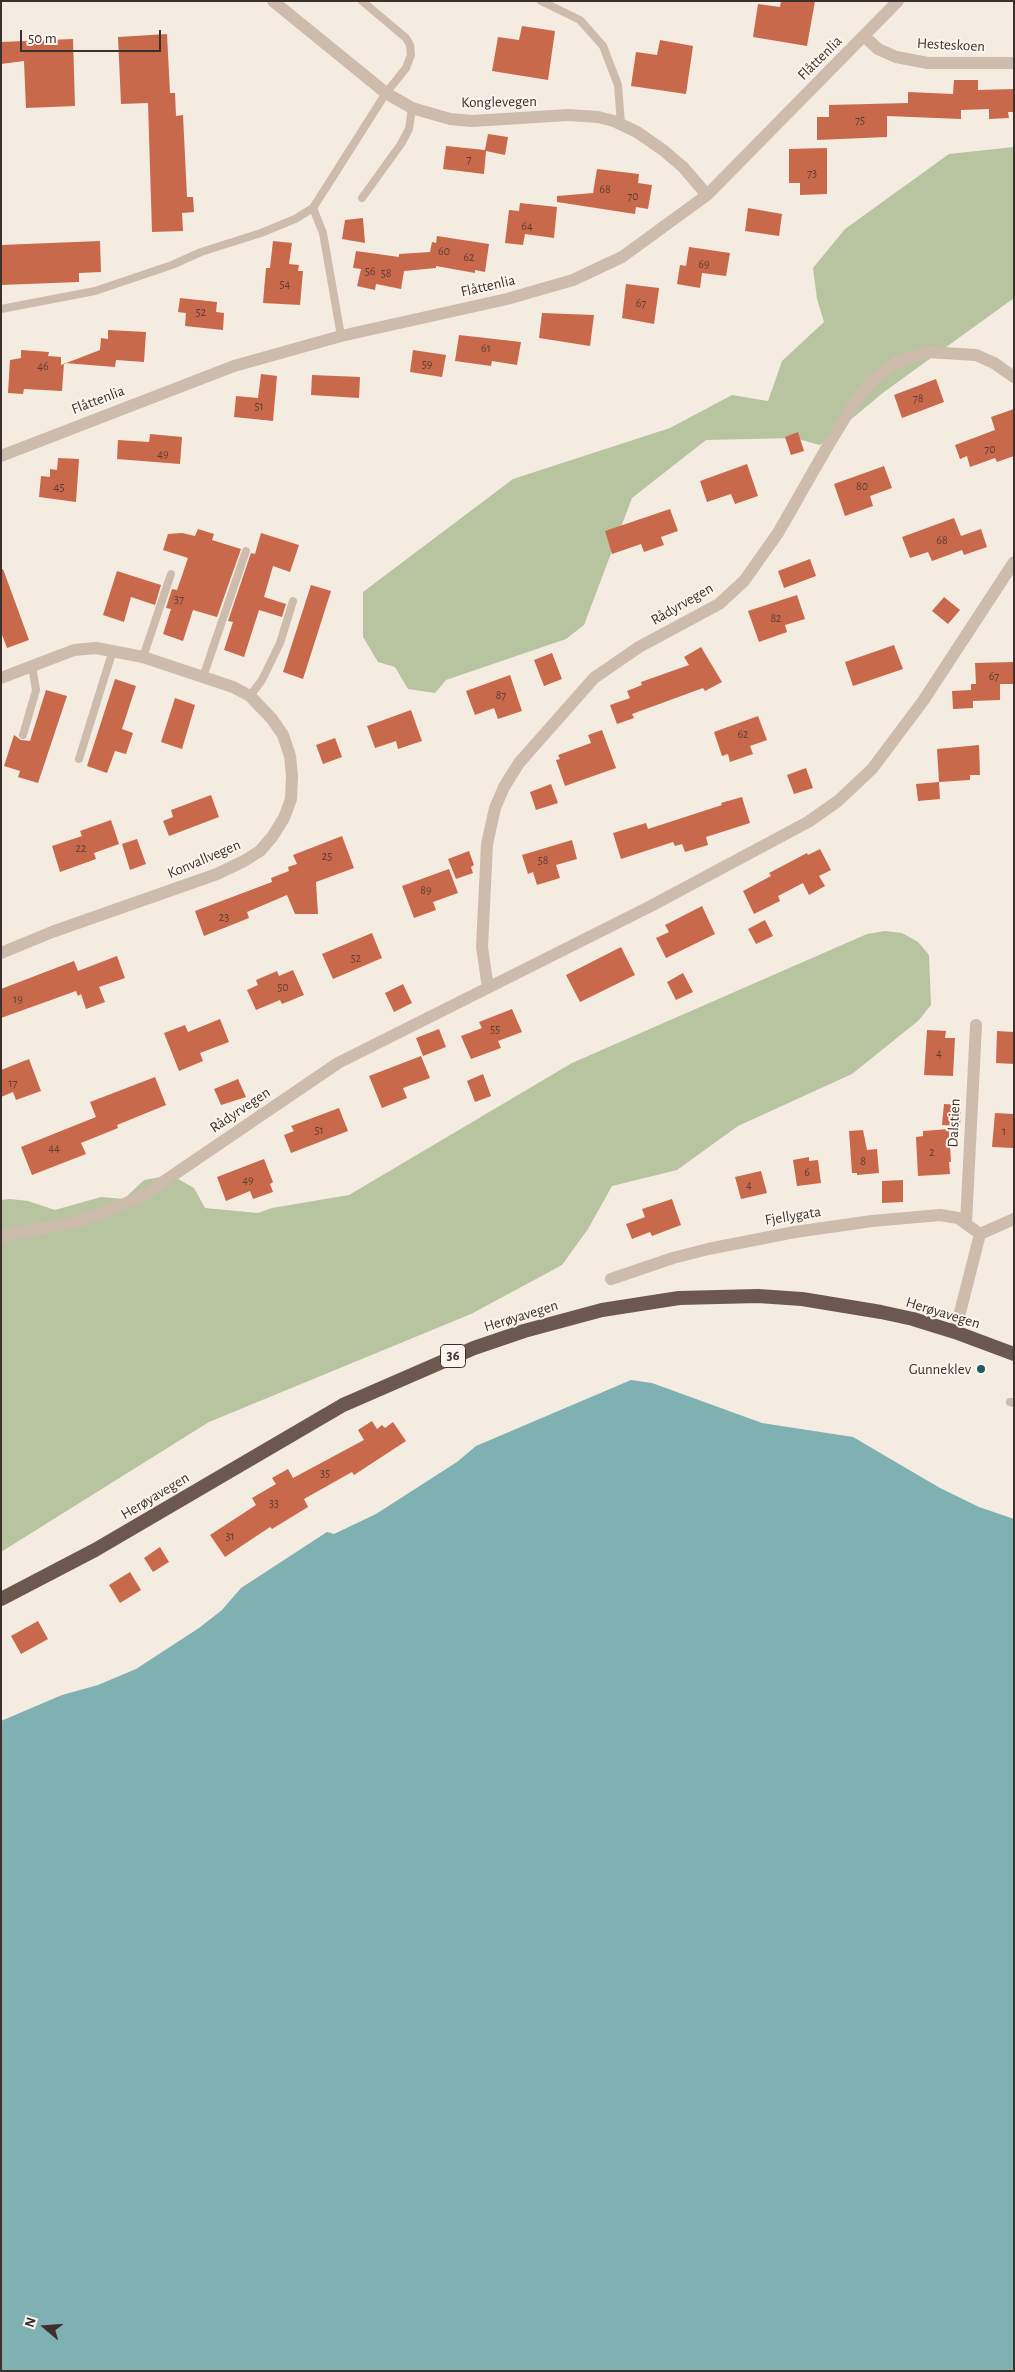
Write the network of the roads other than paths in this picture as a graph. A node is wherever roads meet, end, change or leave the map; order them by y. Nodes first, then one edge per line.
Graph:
1 (362, 1) edge
2 (541, 1) edge
3 (898, 1) edge
4 (276, 2) edge
5 (864, 36) junction
6 (1014, 63) edge
7 (386, 93) junction
8 (412, 108) junction
9 (621, 124) junction
10 (707, 195) junction
11 (362, 198) dead end
12 (313, 208) junction
13 (1, 309) edge
14 (341, 336) junction
15 (1014, 377) edge
16 (1, 456) edge
17 (246, 551) dead end
18 (1014, 562) edge
19 (171, 574) dead end
20 (293, 601) dead end
21 (113, 650) junction
22 (143, 657) junction
23 (32, 666) junction
24 (203, 677) junction
25 (1, 678) edge
26 (250, 696) junction
27 (22, 735) dead end
28 (79, 759) dead end
29 (1, 953) edge
30 (488, 988) junction
31 (976, 1025) dead end
32 (1014, 1219) edge
33 (966, 1223) junction
34 (980, 1234) junction
35 (1, 1236) edge
36 (611, 1279) dead end
37 (955, 1332) junction
38 (1014, 1354) edge
39 (1, 1599) edge

1 - 7 lane
2 - 9 lane
3 - 5 street, Flåttenlia
4 - 7 street, Konglevegen
5 - 6 street, Hesteskoen
5 - 10 street, Flåttenlia
7 - 8 street, Konglevegen
7 - 12 lane
8 - 9 street, Konglevegen
8 - 11 lane
9 - 10 street, Konglevegen
10 - 14 street, Flåttenlia
12 - 13 lane
12 - 14 lane
14 - 16 street, Flåttenlia
15 - 30 street, Rådyrvegen
17 - 24 lane
18 - 30 street, Rådyrvegen
19 - 22 lane
20 - 26 lane
21 - 22 street, Konvallvegen
21 - 23 street, Konvallvegen
21 - 28 lane
22 - 24 street, Konvallvegen
23 - 25 street, Konvallvegen
23 - 27 lane
24 - 26 street, Konvallvegen
26 - 29 street, Konvallvegen
30 - 35 street, Rådyrvegen
31 - 33 street, Dalstien
32 - 34 street
33 - 34 street, Fjellygata
33 - 36 street, Fjellygata
34 - 37 street
37 - 38 highway, Herøyavegen / 36
37 - 39 highway, Herøyavegen / 36

